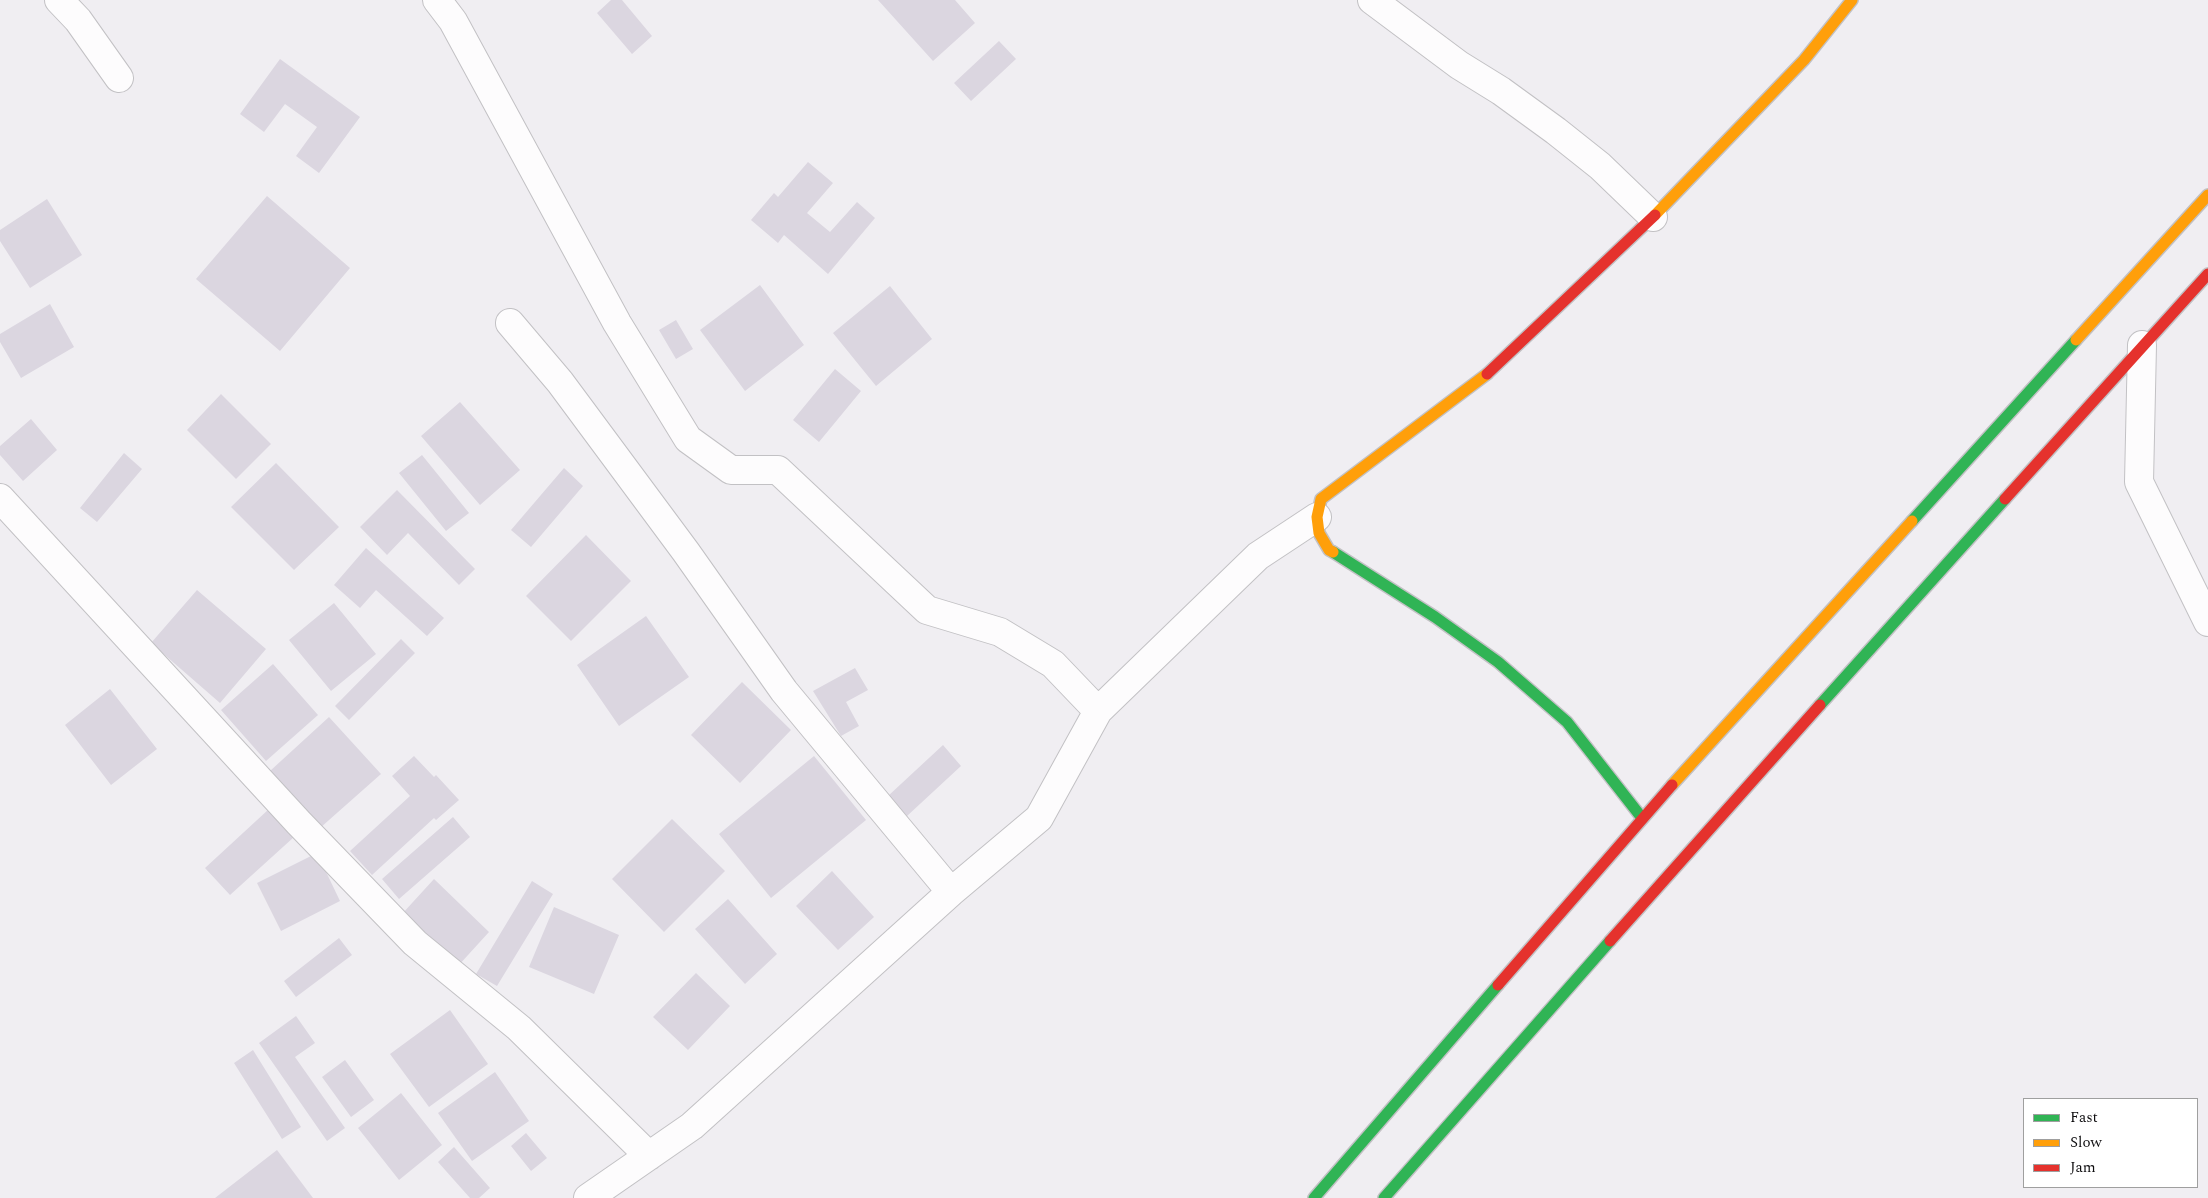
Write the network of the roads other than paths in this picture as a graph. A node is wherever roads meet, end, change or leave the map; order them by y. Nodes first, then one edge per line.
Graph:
1 (59, 0) edge
2 (437, 0) edge
3 (1372, 0) edge
4 (1852, 0) edge
5 (119, 78) dead end
6 (2208, 195) edge
7 (1653, 217) junction
8 (2208, 274) edge
9 (510, 323) dead end
10 (2142, 345) junction
11 (0, 498) edge
12 (1317, 517) junction
13 (2208, 622) edge
14 (1098, 711) junction
15 (1642, 818) junction
16 (951, 892) junction
17 (649, 1156) junction
18 (588, 1198) edge
19 (1314, 1198) edge
20 (1384, 1198) edge

1 - 5 street
2 - 14 street
3 - 7 street
4 - 7 street
6 - 15 street
7 - 12 street
8 - 10 street
9 - 16 street
10 - 13 street
10 - 20 street
11 - 17 street
12 - 14 street
12 - 15 street
14 - 16 street
15 - 19 street
16 - 17 street
17 - 18 street

